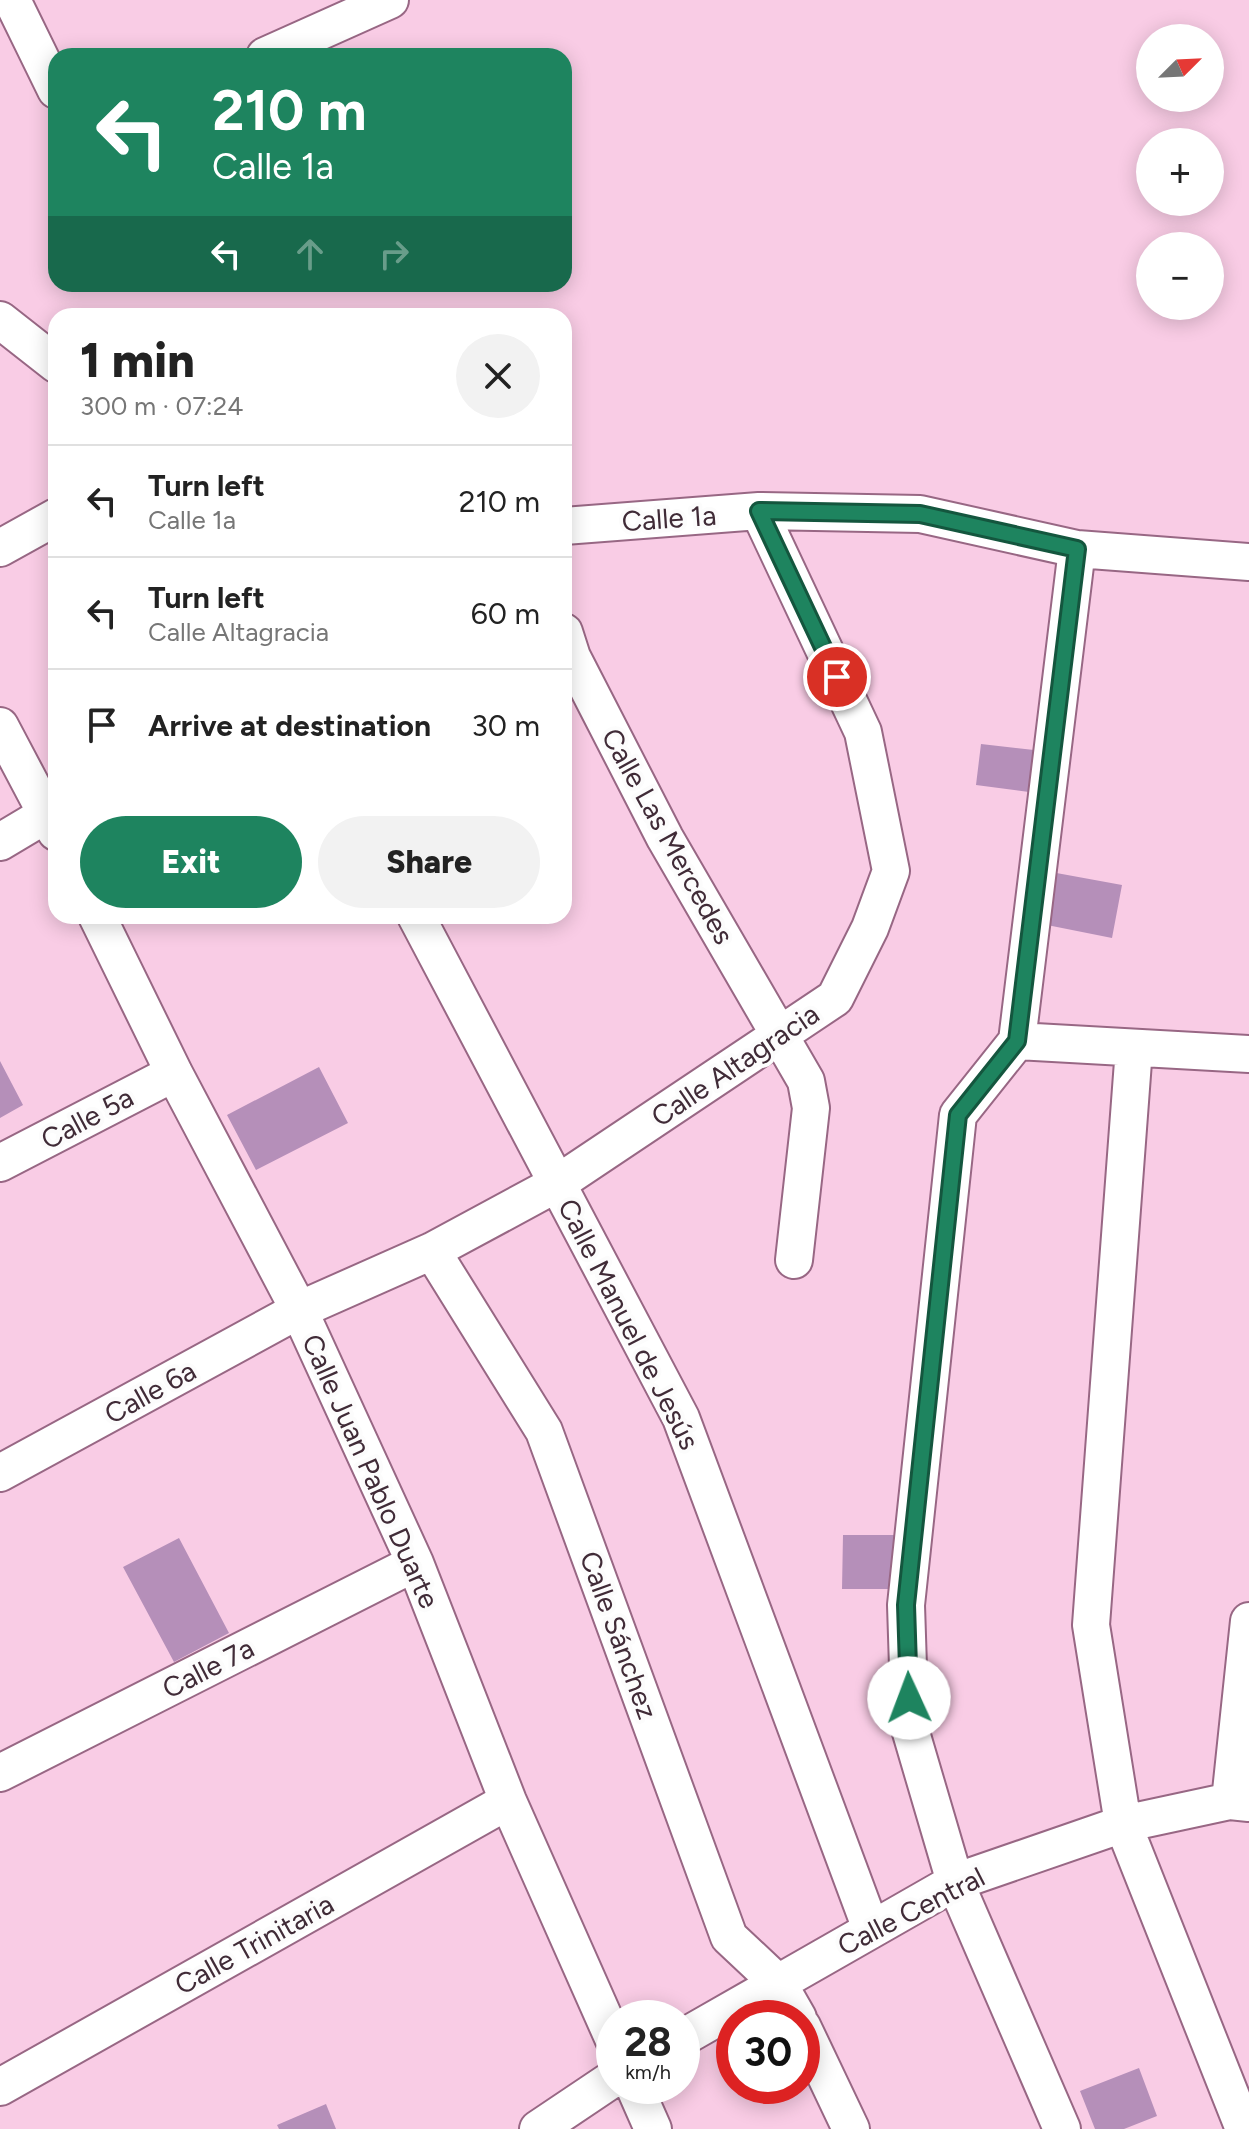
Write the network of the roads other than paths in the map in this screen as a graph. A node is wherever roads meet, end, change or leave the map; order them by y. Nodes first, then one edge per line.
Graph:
1 (12, 0) edge
2 (390, 0) edge
3 (283, 48) edge
4 (48, 74) edge
5 (0, 320) edge
6 (48, 358) edge
7 (759, 511) junction
8 (48, 521) edge
9 (572, 525) edge
10 (0, 548) edge
11 (1077, 549) junction
12 (1249, 562) edge
13 (572, 657) edge
14 (0, 726) edge
15 (48, 817) edge
16 (48, 824) edge
17 (0, 842) edge
18 (101, 924) edge
19 (420, 924) edge
20 (780, 1036) junction
21 (1017, 1041) junction
22 (1134, 1048) junction
23 (1249, 1054) edge
24 (174, 1073) junction
25 (0, 1163) edge
26 (558, 1183) junction
27 (432, 1251) junction
28 (794, 1260) dead end
29 (299, 1310) junction
30 (0, 1473) edge
31 (415, 1563) junction
32 (1249, 1621) edge
33 (0, 1773) edge
34 (508, 1801) junction
35 (1239, 1802) edge
36 (1123, 1824) junction
37 (955, 1882) junction
38 (871, 1929) junction
39 (778, 1983) junction
40 (596, 2000) edge
41 (788, 2000) edge
42 (700, 2028) edge
43 (820, 2064) edge
44 (0, 2087) edge
45 (596, 2090) edge
46 (642, 2104) edge
47 (538, 2129) edge
48 (653, 2129) edge
49 (851, 2129) edge
50 (1062, 2129) edge
51 (1244, 2129) edge

1 - 4 street
2 - 3 street
5 - 6 street
7 - 9 street, Calle 1a
7 - 11 street, Calle 1a
7 - 20 street, Calle Altagracia
8 - 10 street
11 - 12 street, Calle 1a
11 - 21 street
13 - 20 street, Calle Las Mercedes
14 - 15 street
16 - 17 street
18 - 24 street, Calle Juan Pablo Duarte
19 - 26 street, Calle Manuel de Jesús
20 - 26 street, Calle Altagracia
20 - 28 street, Calle Las Mercedes
21 - 22 street
21 - 37 street
22 - 23 street
22 - 36 street
24 - 25 street, Calle 5a
24 - 29 street, Calle Juan Pablo Duarte
26 - 27 street, Calle Altagracia
26 - 38 street, Calle Manuel de Jesús
27 - 29 street, Calle Altagracia
27 - 39 street, Calle Sánchez
29 - 30 street, Calle 6a
29 - 31 street, Calle Juan Pablo Duarte
31 - 33 street, Calle 7a
31 - 34 street, Calle Juan Pablo Duarte
32 - 35 street
34 - 40 street, Calle Juan Pablo Duarte
34 - 44 street, Calle Trinitaria
35 - 36 street, Calle Central
36 - 37 street, Calle Central
36 - 51 street
37 - 38 street, Calle Central
37 - 50 street
38 - 39 street, Calle Central
39 - 41 street, Calle Sánchez
39 - 42 street, Calle Central
43 - 49 street
45 - 47 street
46 - 48 street

